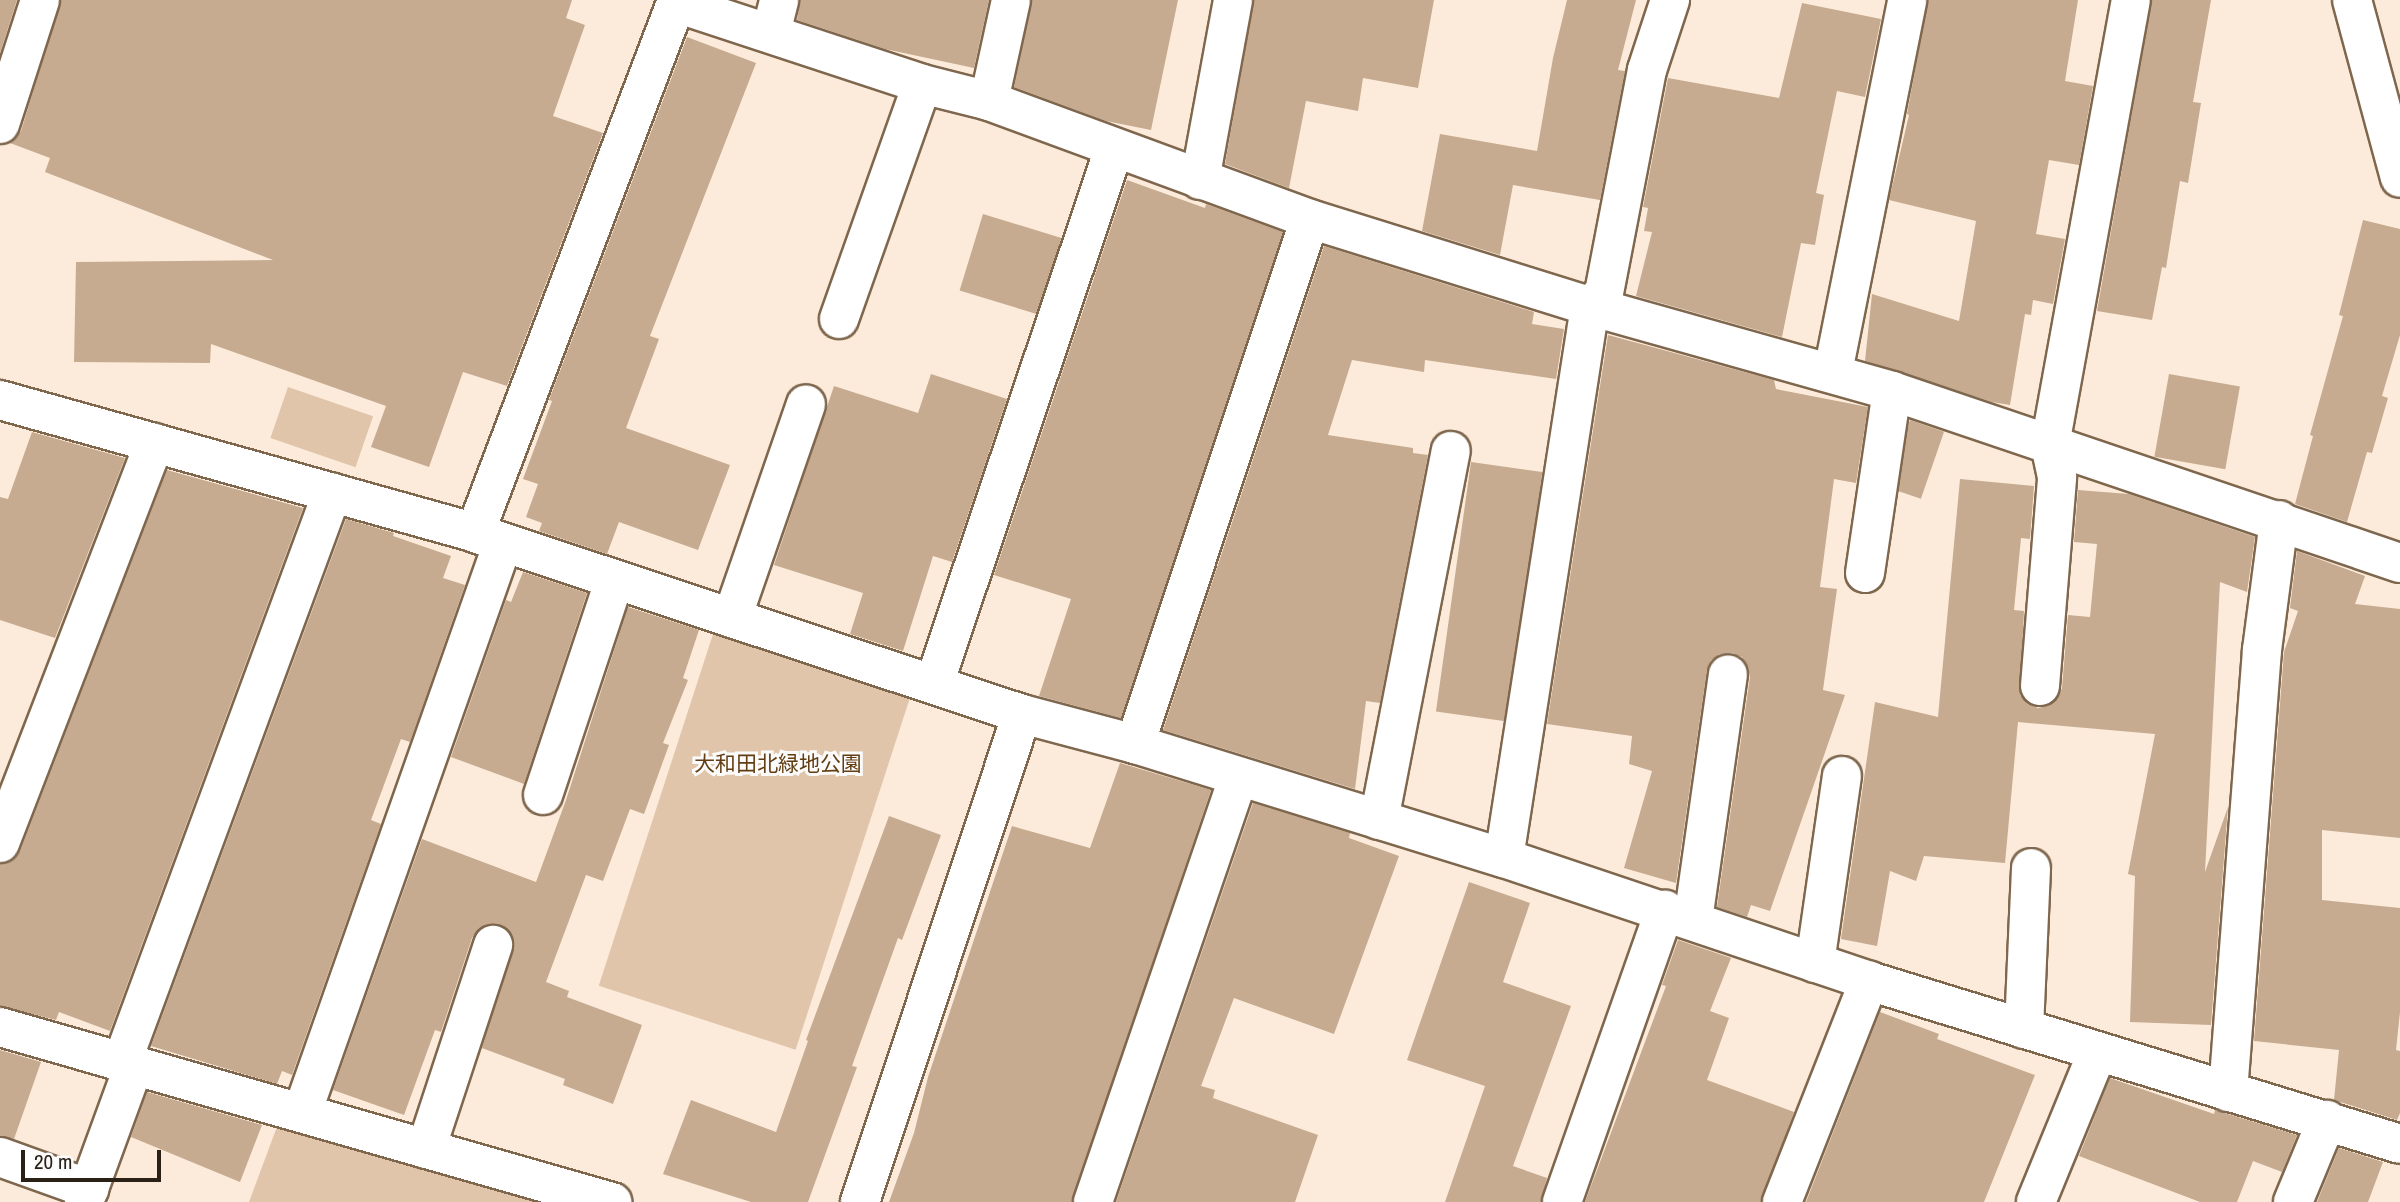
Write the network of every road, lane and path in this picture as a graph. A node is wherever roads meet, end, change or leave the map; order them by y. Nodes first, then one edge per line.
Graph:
1 (40, 0) edge
2 (1011, 0) edge
3 (1233, 0) edge
4 (1670, 0) edge
5 (1907, 0) edge
6 (2131, 0) edge
7 (672, 1) edge
8 (2364, 3) edge
9 (775, 17) edge
10 (922, 84) junction
11 (989, 101) junction
12 (0, 124) edge
13 (1114, 149) junction
14 (2400, 177) edge
15 (1200, 180) junction
16 (1310, 219) junction
17 (1590, 306) junction
18 (839, 319) dead end
19 (1833, 372) junction
20 (1892, 391) junction
21 (0, 400) edge
22 (806, 404) dead end
23 (154, 443) junction
24 (2050, 445) junction
25 (1451, 451) dead end
26 (332, 493) junction
27 (2279, 520) junction
28 (489, 538) junction
29 (2400, 563) edge
30 (1866, 573) dead end
31 (614, 581) junction
32 (732, 618) junction
33 (1728, 674) dead end
34 (934, 684) junction
35 (2040, 686) dead end
36 (1022, 714) junction
37 (1135, 744) junction
38 (1842, 776) dead end
39 (1238, 778) junction
40 (543, 795) dead end
41 (1379, 820) junction
42 (0, 843) edge
43 (1504, 858) junction
44 (2031, 868) dead end
45 (1679, 915) junction
46 (493, 945) dead end
47 (1815, 963) junction
48 (1869, 981) junction
49 (0, 1027) edge
50 (2024, 1029) junction
51 (2097, 1053) junction
52 (128, 1064) junction
53 (2228, 1092) junction
54 (302, 1113) junction
55 (2327, 1119) junction
56 (2400, 1144) edge
57 (426, 1149) junction
58 (0, 1157) edge
59 (86, 1195) edge
60 (612, 1202) edge
61 (860, 1202) edge
62 (1093, 1202) edge
63 (1562, 1202) edge
64 (1782, 1202) edge
65 (2036, 1202) edge
66 (2292, 1202) edge

1 - 12 street
2 - 11 street
3 - 15 street
4 - 17 street
5 - 19 street
6 - 24 street
7 - 9 street
7 - 28 street
8 - 14 street
9 - 10 street
10 - 11 street
10 - 18 street
11 - 13 street
13 - 15 street
13 - 34 street
15 - 16 street
16 - 17 street
16 - 37 street
17 - 19 street
17 - 43 street
19 - 20 street
20 - 24 street
20 - 30 street
21 - 23 street
22 - 32 street
23 - 26 street
23 - 42 street
24 - 27 street
24 - 35 street
25 - 41 street
26 - 28 street
26 - 52 street
27 - 29 street
27 - 53 street
28 - 31 street
28 - 54 street
31 - 32 street
31 - 40 street
32 - 34 street
33 - 45 street
34 - 36 street
36 - 37 street
36 - 61 street
37 - 39 street
38 - 47 street
39 - 41 street
39 - 62 street
41 - 43 street
43 - 45 street
44 - 50 street
45 - 47 street
45 - 63 street
46 - 57 street
47 - 48 street
48 - 50 street
48 - 64 street
49 - 52 street
50 - 51 street
51 - 53 street
51 - 65 street
52 - 54 street
52 - 59 street
53 - 55 street
54 - 57 street
55 - 56 street
55 - 66 street
57 - 60 street
58 - 59 street

